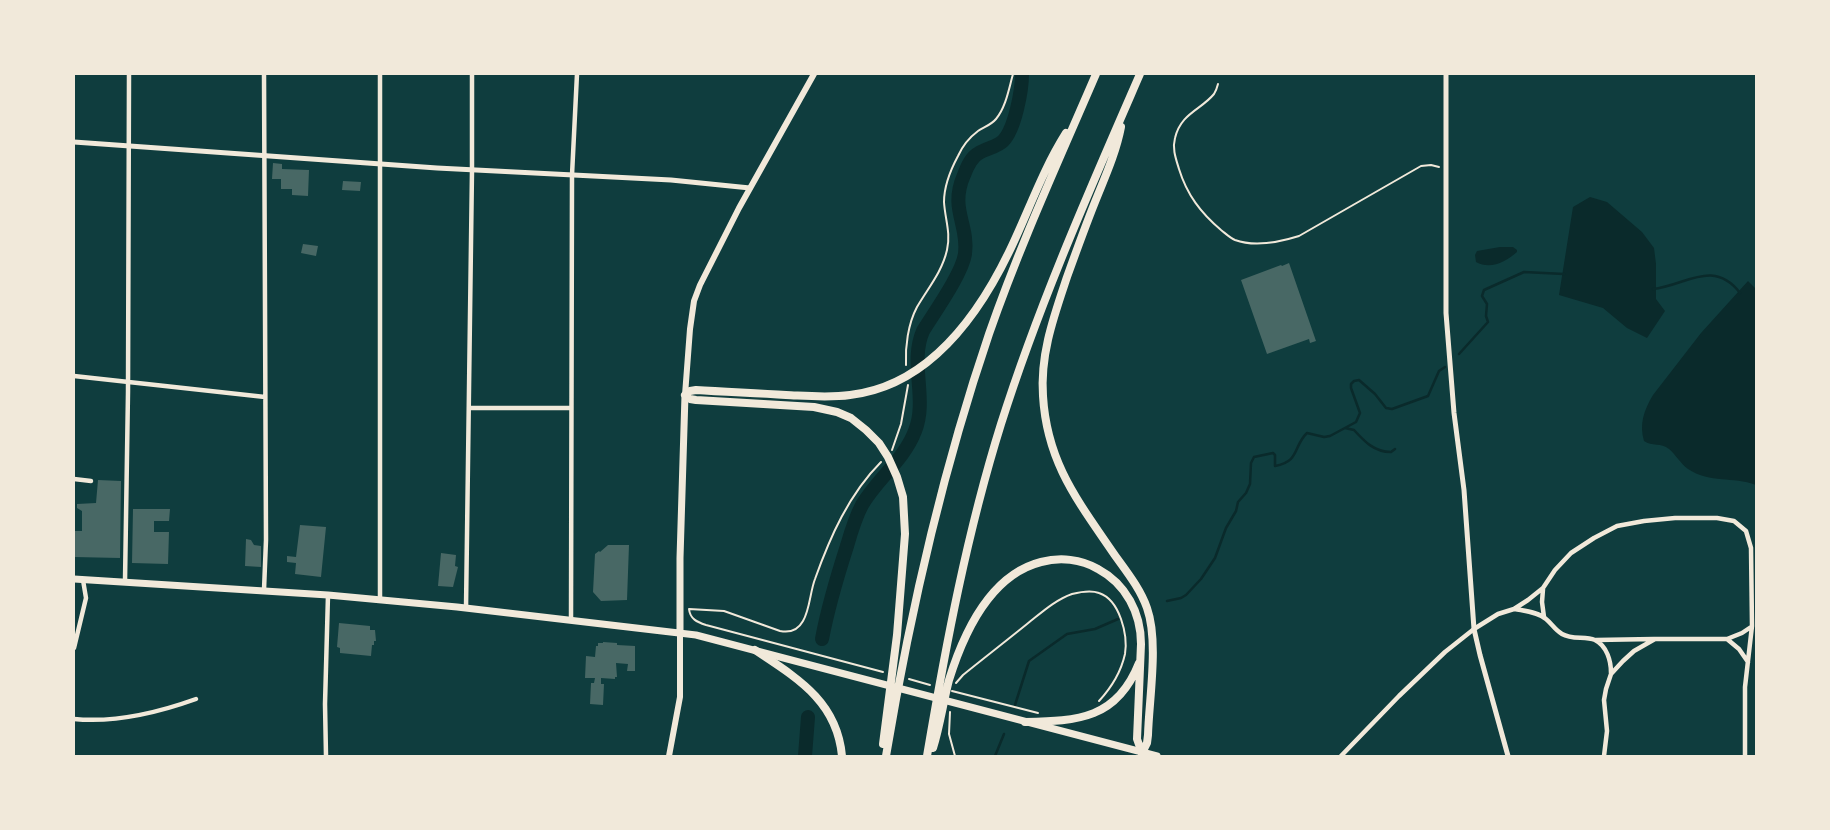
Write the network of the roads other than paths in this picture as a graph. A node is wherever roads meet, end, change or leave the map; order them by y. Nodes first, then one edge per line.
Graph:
1 (129, 74) edge
2 (264, 74) edge
3 (380, 74) edge
4 (472, 74) edge
5 (577, 74) edge
6 (814, 74) edge
7 (1096, 74) edge
8 (1447, 74) edge
9 (1139, 77) edge
10 (1123, 113) junction
11 (1078, 116) junction
12 (74, 142) edge
13 (128, 146) junction
14 (264, 157) junction
15 (380, 164) junction
16 (472, 170) junction
17 (572, 175) junction
18 (750, 188) junction
19 (74, 376) edge
20 (128, 382) junction
21 (685, 395) junction
22 (265, 397) junction
23 (469, 408) junction
24 (571, 408) junction
25 (74, 479) edge
26 (91, 481) dead end
27 (74, 579) edge
28 (83, 579) junction
29 (125, 581) junction
30 (1543, 588) junction
31 (264, 590) junction
32 (328, 595) junction
33 (380, 600) junction
34 (466, 608) junction
35 (1514, 609) junction
36 (1544, 617) junction
37 (571, 621) junction
38 (1752, 626) junction
39 (1474, 629) junction
40 (680, 633) junction
41 (1655, 639) junction
42 (1727, 639) junction
43 (1595, 640) junction
44 (74, 648) edge
45 (755, 650) junction
46 (1141, 650) junction
47 (1748, 662) junction
48 (1611, 674) junction
49 (196, 699) dead end
50 (74, 719) edge
51 (1026, 722) junction
52 (1142, 755) edge
53 (326, 757) edge
54 (669, 757) edge
55 (842, 757) edge
56 (884, 757) edge
57 (929, 757) edge
58 (1157, 757) edge
59 (1341, 757) edge
60 (1508, 757) edge
61 (1604, 757) edge
62 (1745, 757) edge

1 - 13 street
2 - 14 street
3 - 15 street
4 - 16 street
5 - 17 street
6 - 18 main road
7 - 11 highway
8 - 39 street
9 - 10 highway
10 - 52 highway
10 - 57 highway
11 - 21 highway
11 - 56 highway
12 - 13 street
13 - 14 street
13 - 20 street
14 - 15 street
14 - 22 street
15 - 16 street
15 - 33 street
16 - 17 street
16 - 23 street
17 - 18 street
17 - 24 street
18 - 21 main road
19 - 20 street
20 - 22 street
20 - 29 street
21 - 40 main road
21 - 56 highway
22 - 31 street
23 - 24 street
23 - 34 street
24 - 37 street
25 - 26 street
27 - 28 main road
28 - 29 main road
28 - 44 street
29 - 31 main road
30 - 35 street
30 - 36 street
30 - 38 street
31 - 32 main road
32 - 33 main road
32 - 53 street
33 - 34 main road
34 - 37 main road
35 - 36 street
35 - 39 street
36 - 43 street
37 - 40 main road
38 - 42 street
38 - 47 street
39 - 59 street
39 - 60 street
40 - 45 main road
40 - 54 main road
41 - 42 street
41 - 43 street
41 - 48 street
42 - 47 street
43 - 48 street
45 - 51 main road
45 - 55 highway
46 - 51 highway
46 - 52 highway
46 - 57 highway
47 - 62 street
48 - 61 street
49 - 50 street
51 - 52 main road
52 - 58 main road

